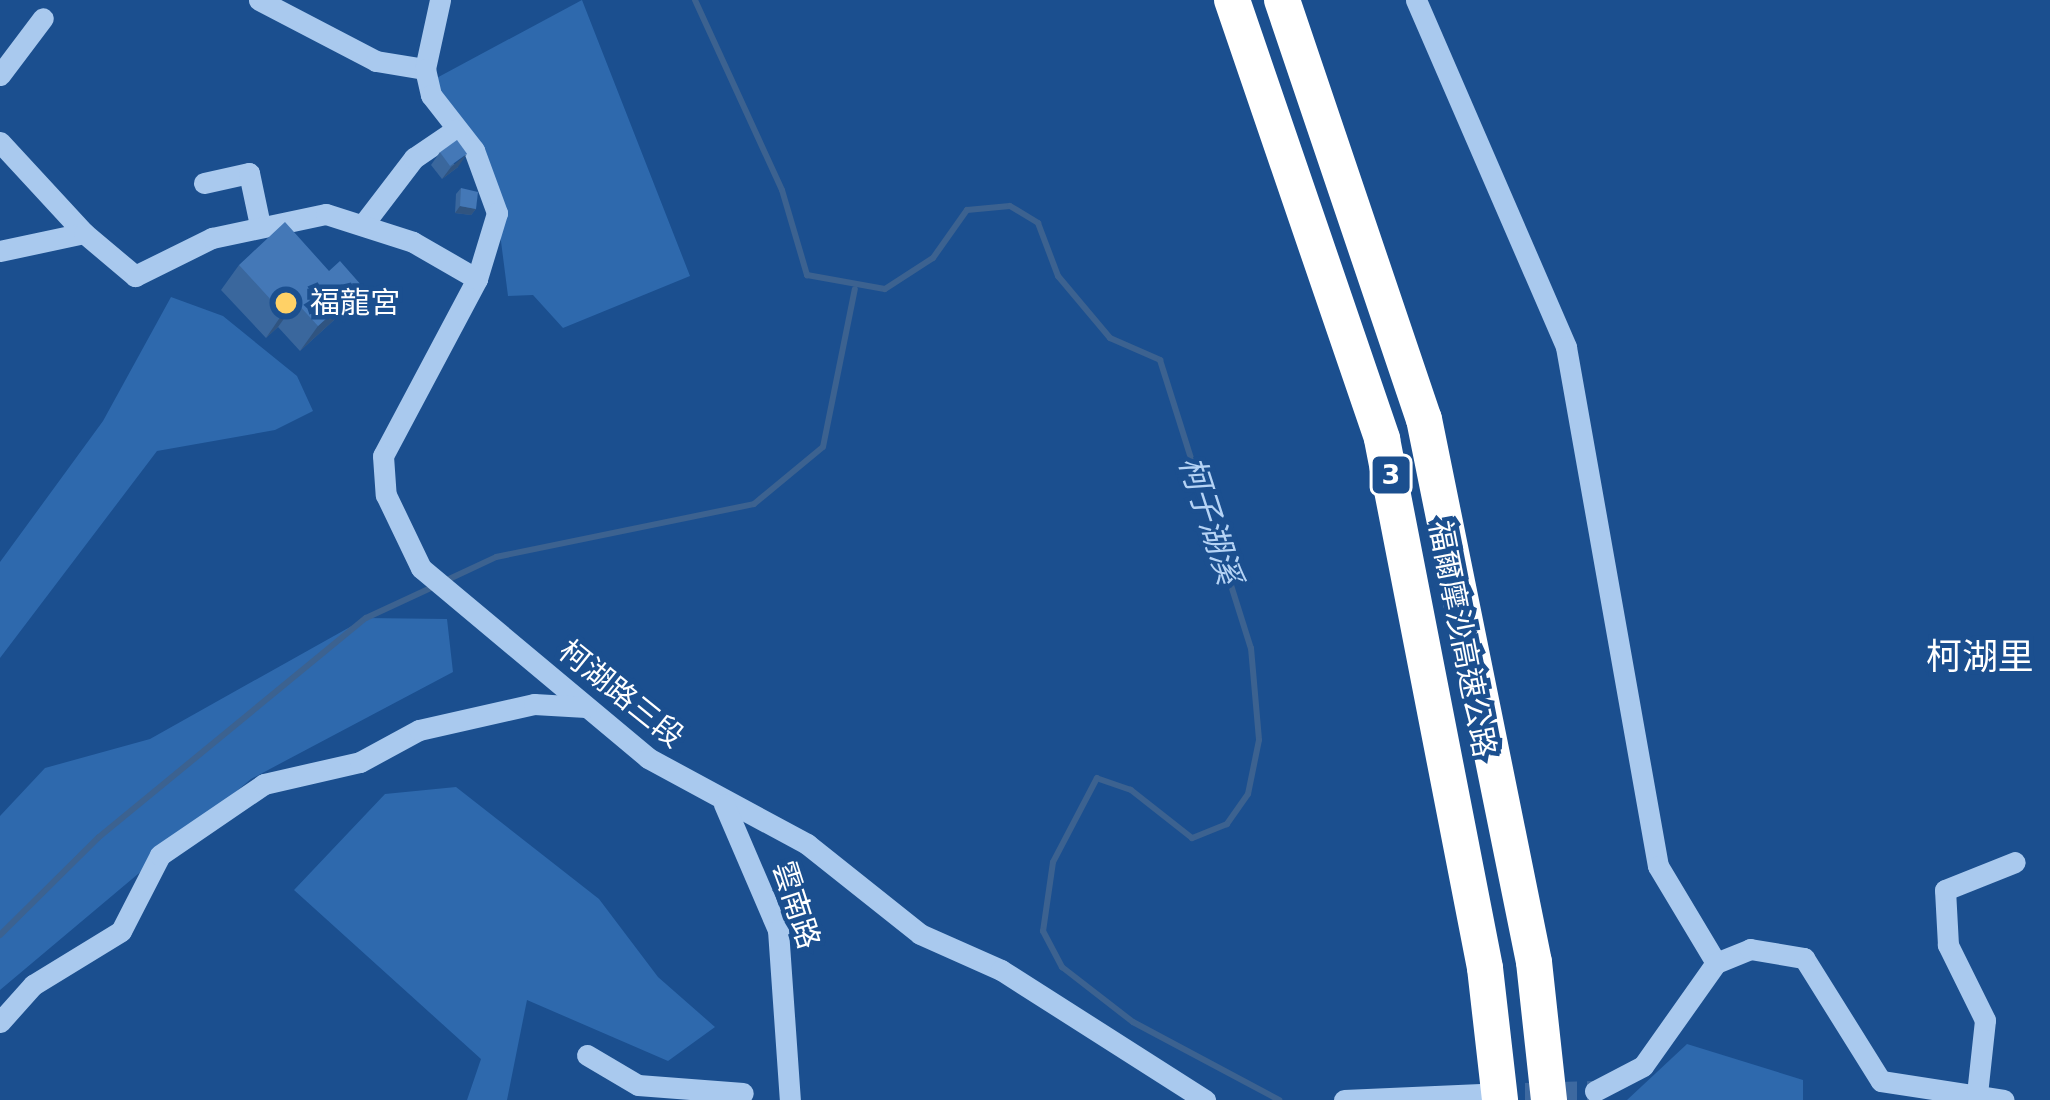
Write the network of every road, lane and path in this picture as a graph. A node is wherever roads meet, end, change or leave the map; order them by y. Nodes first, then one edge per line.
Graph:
1 (259, 0) edge
2 (440, 0) edge
3 (1232, 0) edge
4 (1282, 0) edge
5 (1416, 0) edge
6 (43, 18) dead end
7 (425, 68) junction
8 (0, 75) edge
9 (455, 130) junction
10 (0, 142) edge
11 (204, 183) dead end
12 (365, 222) junction
13 (260, 225) junction
14 (84, 233) junction
15 (0, 251) edge
16 (477, 279) junction
17 (586, 707) junction
18 (724, 804) junction
19 (2015, 862) dead end
20 (1716, 963) junction
21 (0, 1022) edge
22 (587, 1055) dead end
23 (1595, 1090) dead end
24 (1977, 1094) junction
25 (748, 1097) edge
26 (1491, 1097) edge
27 (1351, 1099) edge
28 (717, 1100) edge
29 (790, 1100) edge
30 (1204, 1100) edge
31 (1549, 1100) edge
32 (2004, 1100) edge

1 - 7 street
2 - 7 street
3 - 26 highway, 福爾摩沙高速公路 / 3, bridge
4 - 31 highway, 福爾摩沙高速公路 / 3, bridge
5 - 20 street
6 - 8 street
7 - 9 street, 柯湖路三段
9 - 12 street
9 - 16 street, 柯湖路三段
10 - 14 street
11 - 13 street
12 - 13 street
12 - 16 street
13 - 14 street
14 - 15 street
16 - 17 street, 柯湖路三段
17 - 18 street, 柯湖路三段
17 - 21 street
18 - 29 street, 雲南路
18 - 30 street, 柯湖路三段
19 - 24 street
20 - 23 street
20 - 24 street
22 - 25 street
24 - 32 street
25 - 28 street
26 - 27 street

